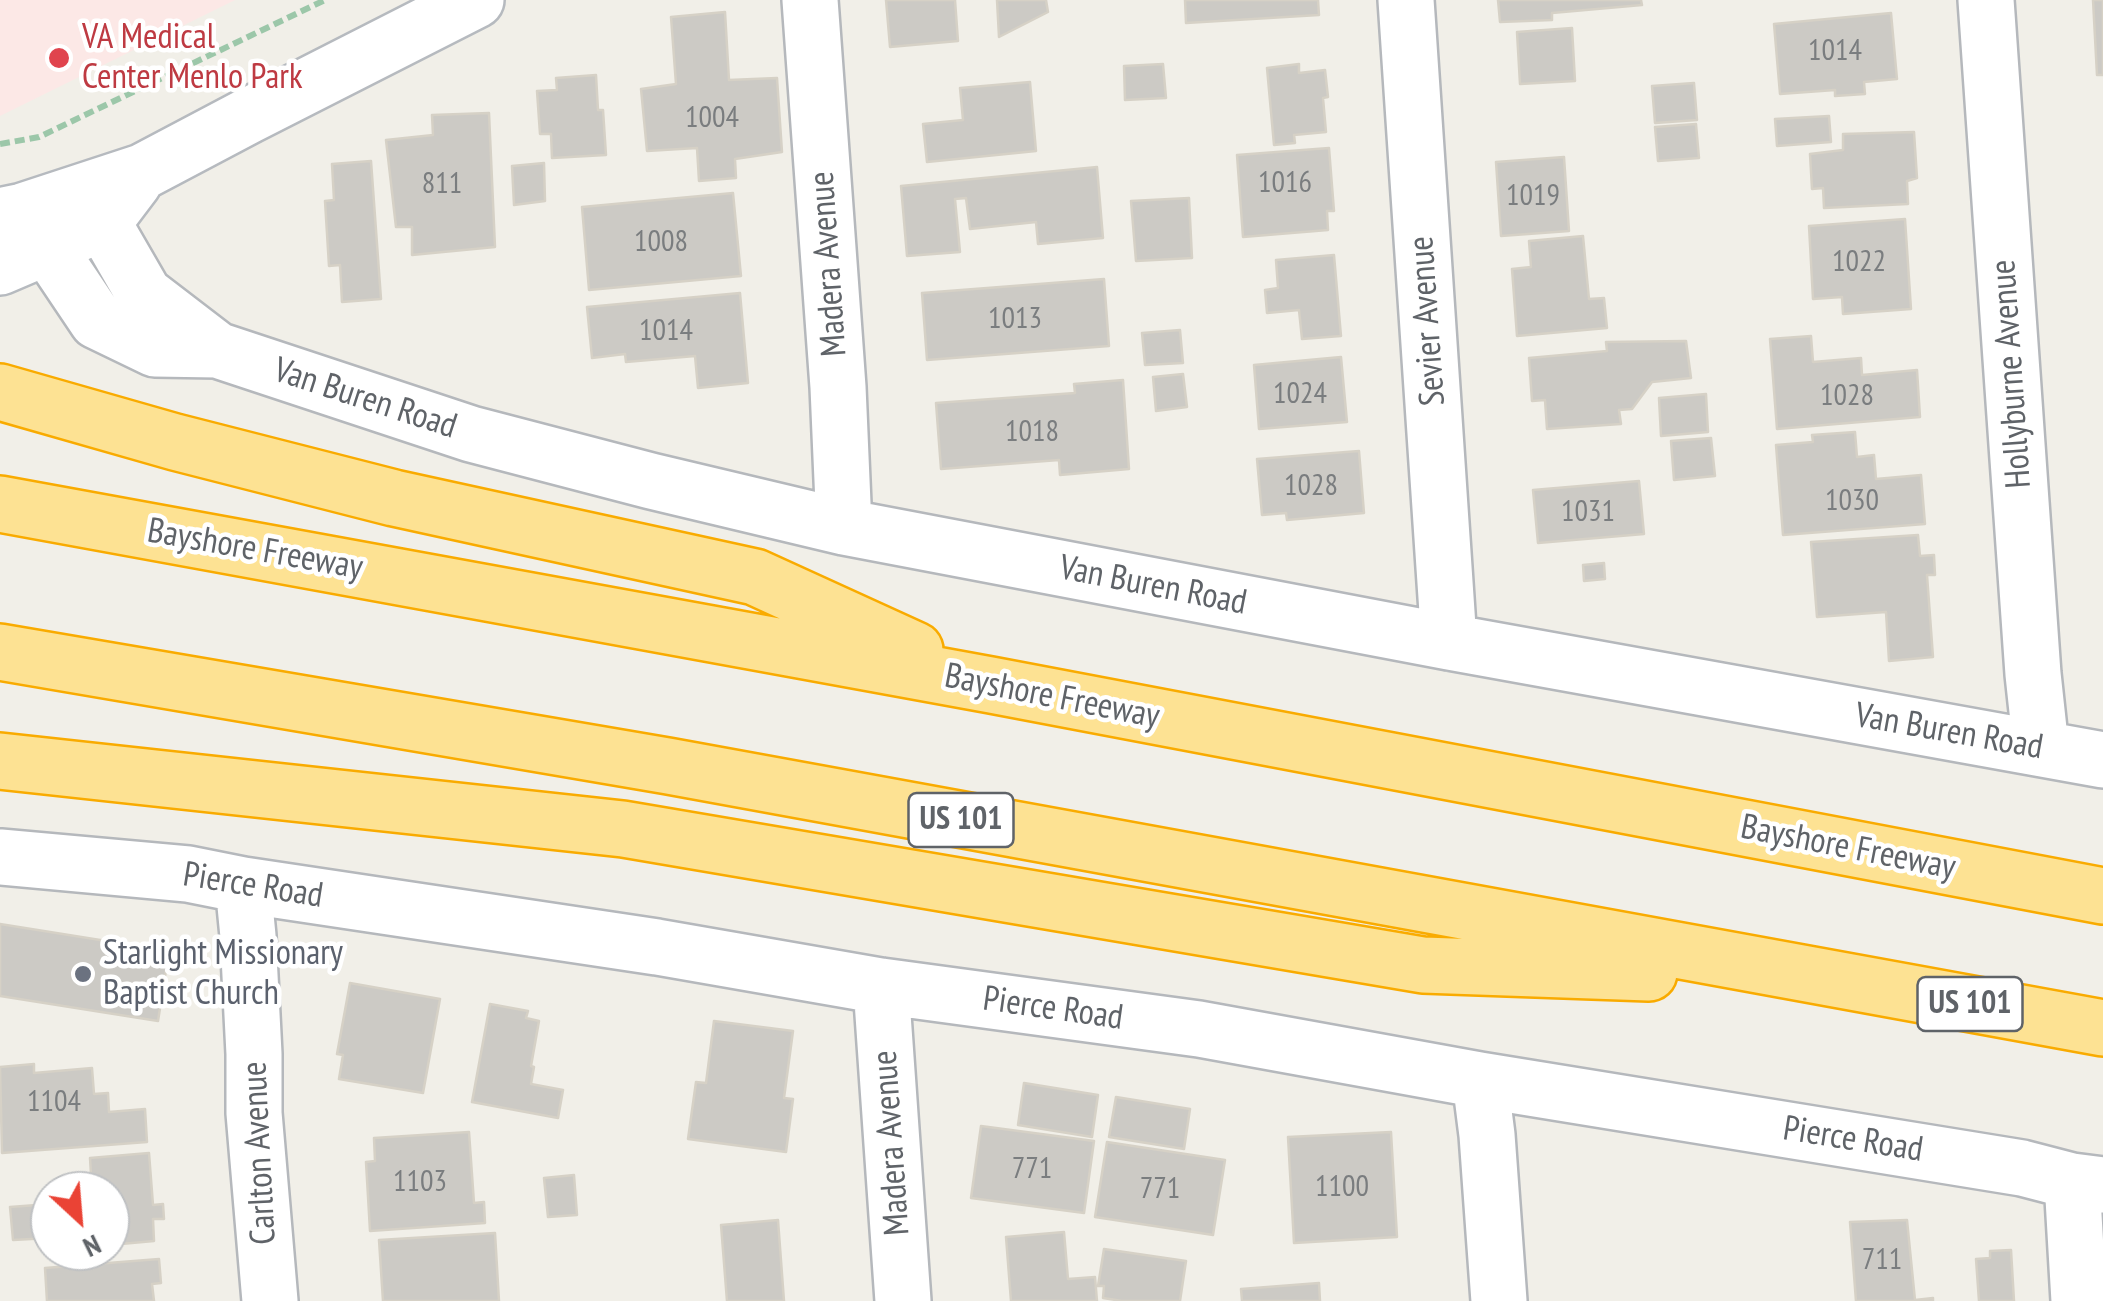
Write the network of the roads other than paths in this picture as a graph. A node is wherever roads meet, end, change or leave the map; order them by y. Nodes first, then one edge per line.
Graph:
1 (476, 0) edge
2 (810, 0) edge
3 (1406, 0) edge
4 (1986, 0) edge
5 (142, 172) junction
6 (0, 216) edge
7 (103, 223) junction
8 (24, 257) edge
9 (217, 350) junction
10 (0, 392) edge
11 (0, 504) edge
12 (844, 528) junction
13 (1449, 642) junction
14 (0, 652) edge
15 (991, 684) junction
16 (2041, 748) junction
17 (2103, 760) edge
18 (0, 761) edge
19 (0, 857) edge
20 (242, 885) junction
21 (2103, 896) edge
22 (1837, 979) junction
23 (881, 986) junction
24 (2103, 1028) edge
25 (1480, 1080) junction
26 (2088, 1183) edge
27 (270, 1301) edge
28 (902, 1301) edge
29 (1499, 1301) edge
30 (2079, 1301) edge

1 - 5 street
2 - 12 street, Madera Avenue
3 - 13 street, Sevier Avenue
4 - 16 street, Hollyburne Avenue
5 - 6 street
5 - 7 street
7 - 8 street
7 - 9 street, Van Buren Road
8 - 9 street, Van Buren Road
9 - 12 street, Van Buren Road
10 - 15 highway
11 - 15 highway, Bayshore Freeway
12 - 13 street, Van Buren Road
13 - 16 street, Van Buren Road
14 - 22 highway, US 101
15 - 21 highway, Bayshore Freeway
16 - 17 street, Van Buren Road
18 - 22 highway
19 - 20 street, Pierce Road
20 - 23 street, Pierce Road
20 - 27 street, Carlton Avenue
22 - 24 highway, US 101
23 - 25 street, Pierce Road
23 - 28 street, Madera Avenue
25 - 26 street, Pierce Road
25 - 29 street
26 - 30 street

